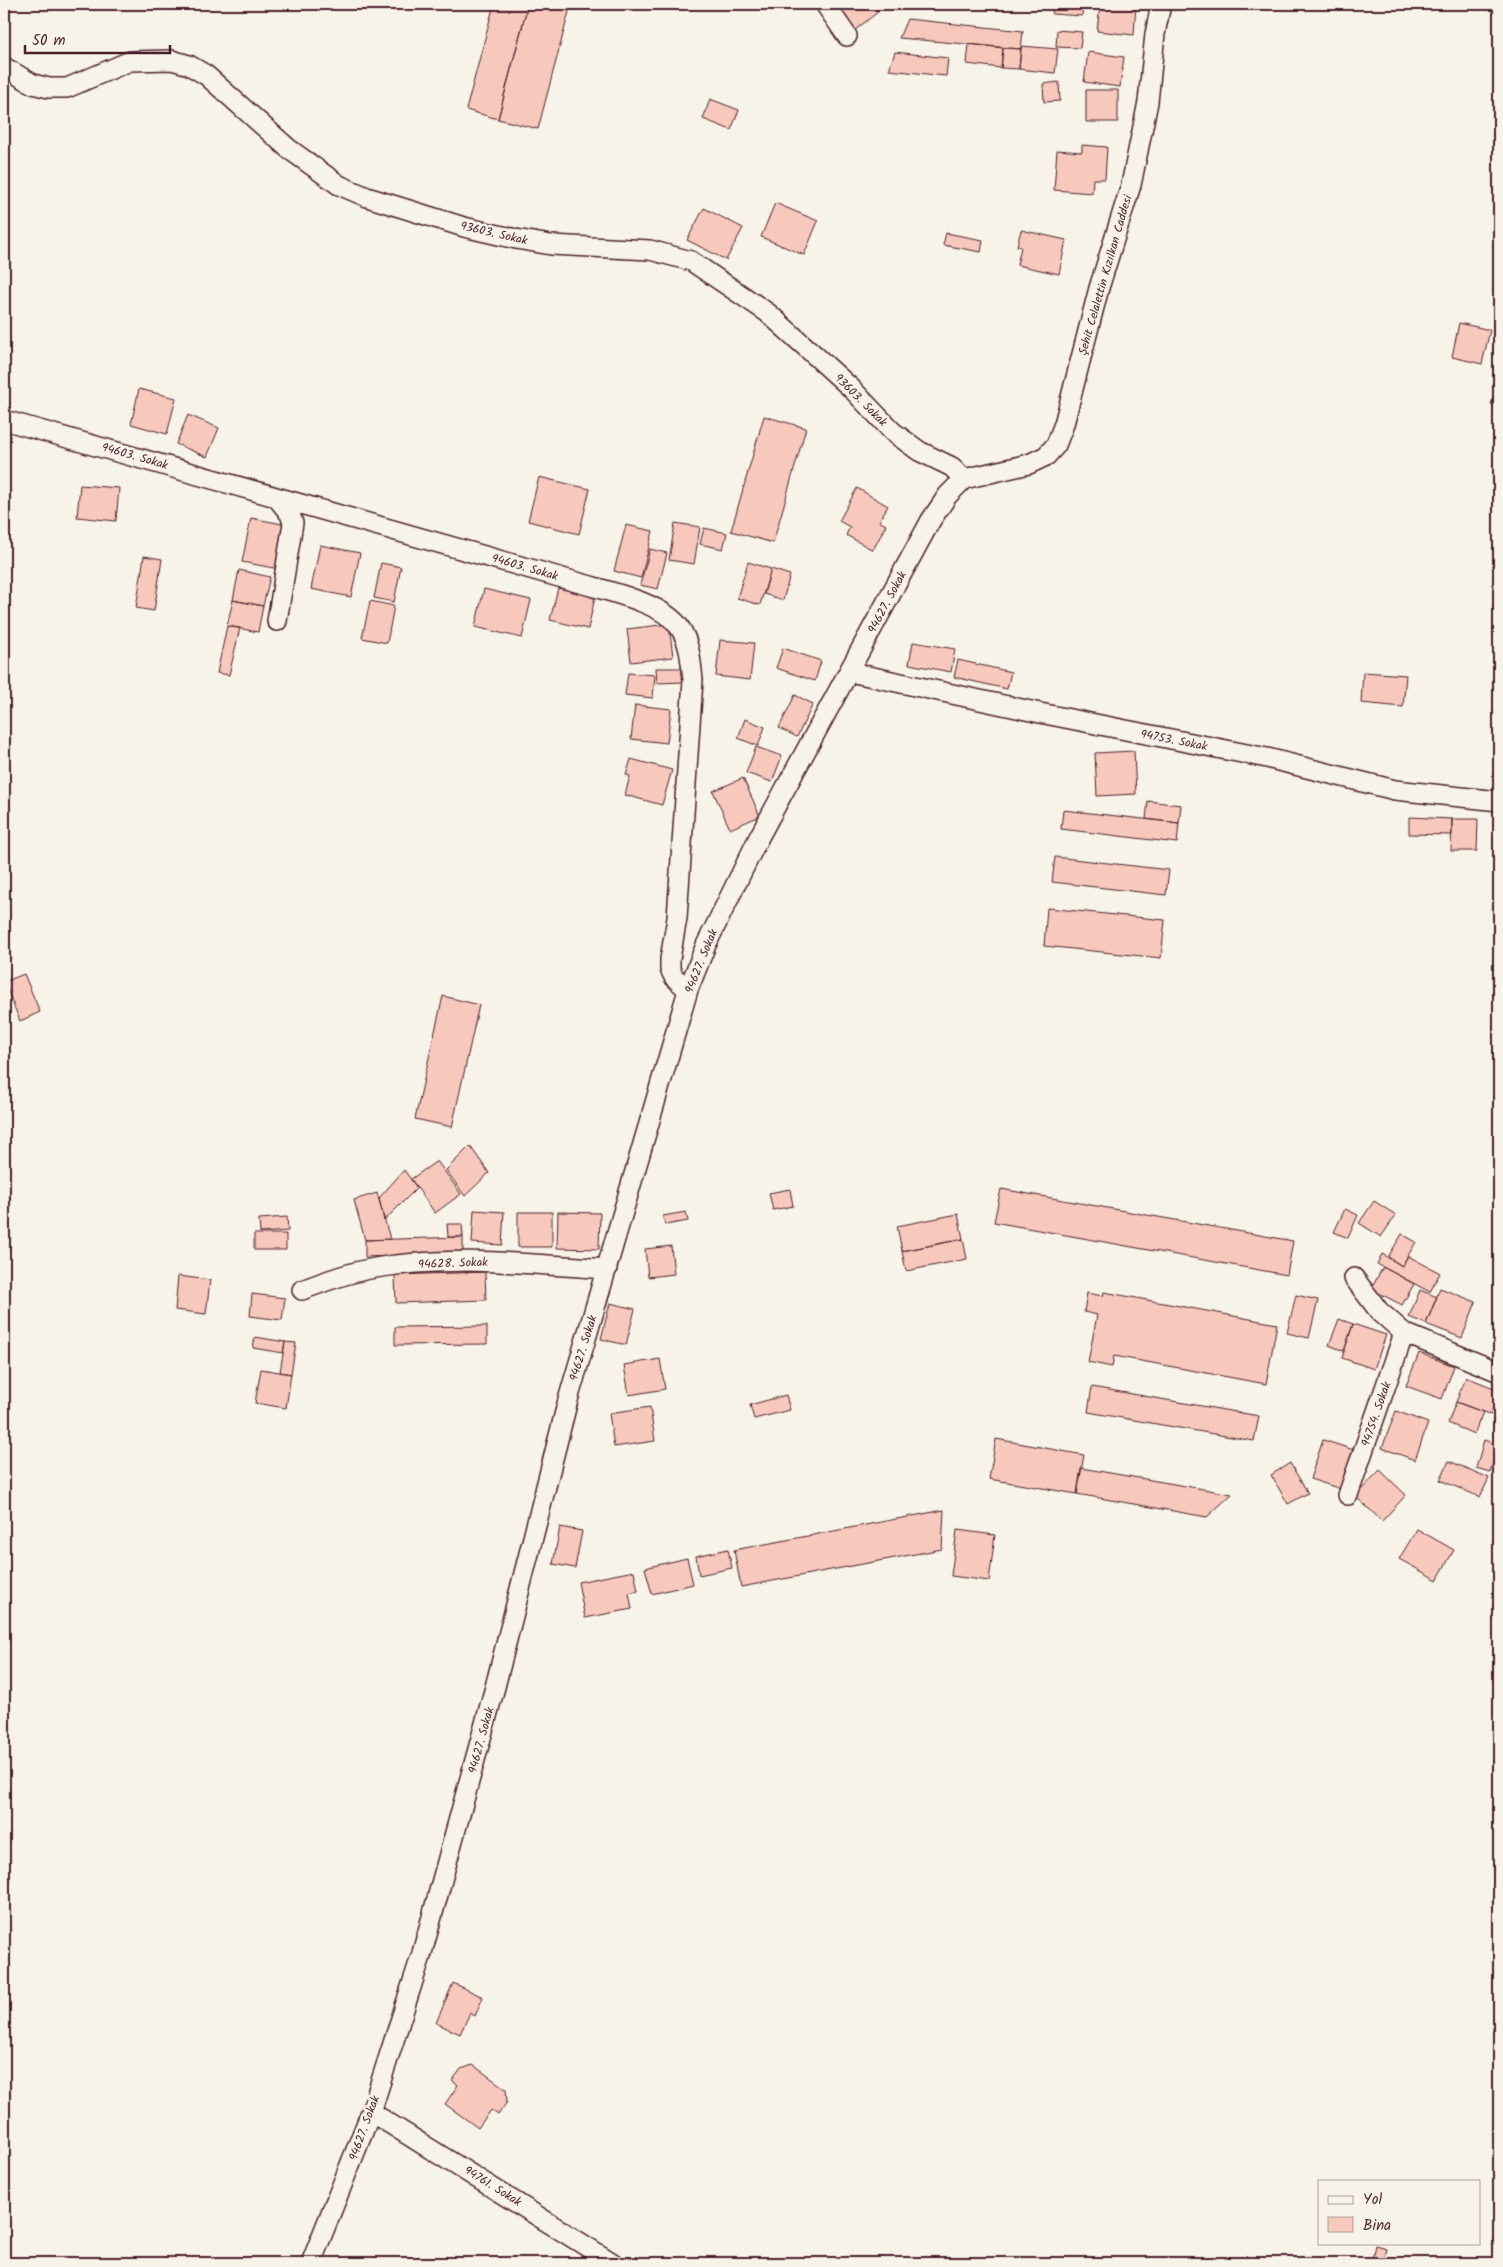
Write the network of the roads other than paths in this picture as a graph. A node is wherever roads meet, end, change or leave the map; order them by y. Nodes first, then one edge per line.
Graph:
1 (825, 4) edge
2 (1162, 4) edge
3 (847, 36) dead end
4 (4, 67) edge
5 (4, 420) edge
6 (964, 479) junction
7 (276, 498) junction
8 (276, 621) dead end
9 (850, 672) junction
10 (1499, 800) edge
11 (688, 990) junction
12 (607, 1269) junction
13 (1354, 1278) dead end
14 (302, 1290) dead end
15 (1404, 1333) junction
16 (1499, 1372) edge
17 (1348, 1495) dead end
18 (371, 2112) junction
19 (311, 2263) edge
20 (613, 2263) edge

1 - 3 street
2 - 6 street, Şehit Celalettin Kızılkan Caddesi
4 - 6 street, 93603. Sokak
5 - 7 street, 94603. Sokak
6 - 9 street, 94627. Sokak
7 - 8 street
7 - 11 street, 94603. Sokak
9 - 10 street, 94753. Sokak
9 - 11 street, 94627. Sokak
11 - 12 street, 94627. Sokak
12 - 14 street, 94628. Sokak
12 - 18 street, 94627. Sokak
13 - 15 street
15 - 16 street
15 - 17 street, 94754. Sokak
18 - 19 street, 94627. Sokak
18 - 20 street, 94761. Sokak

